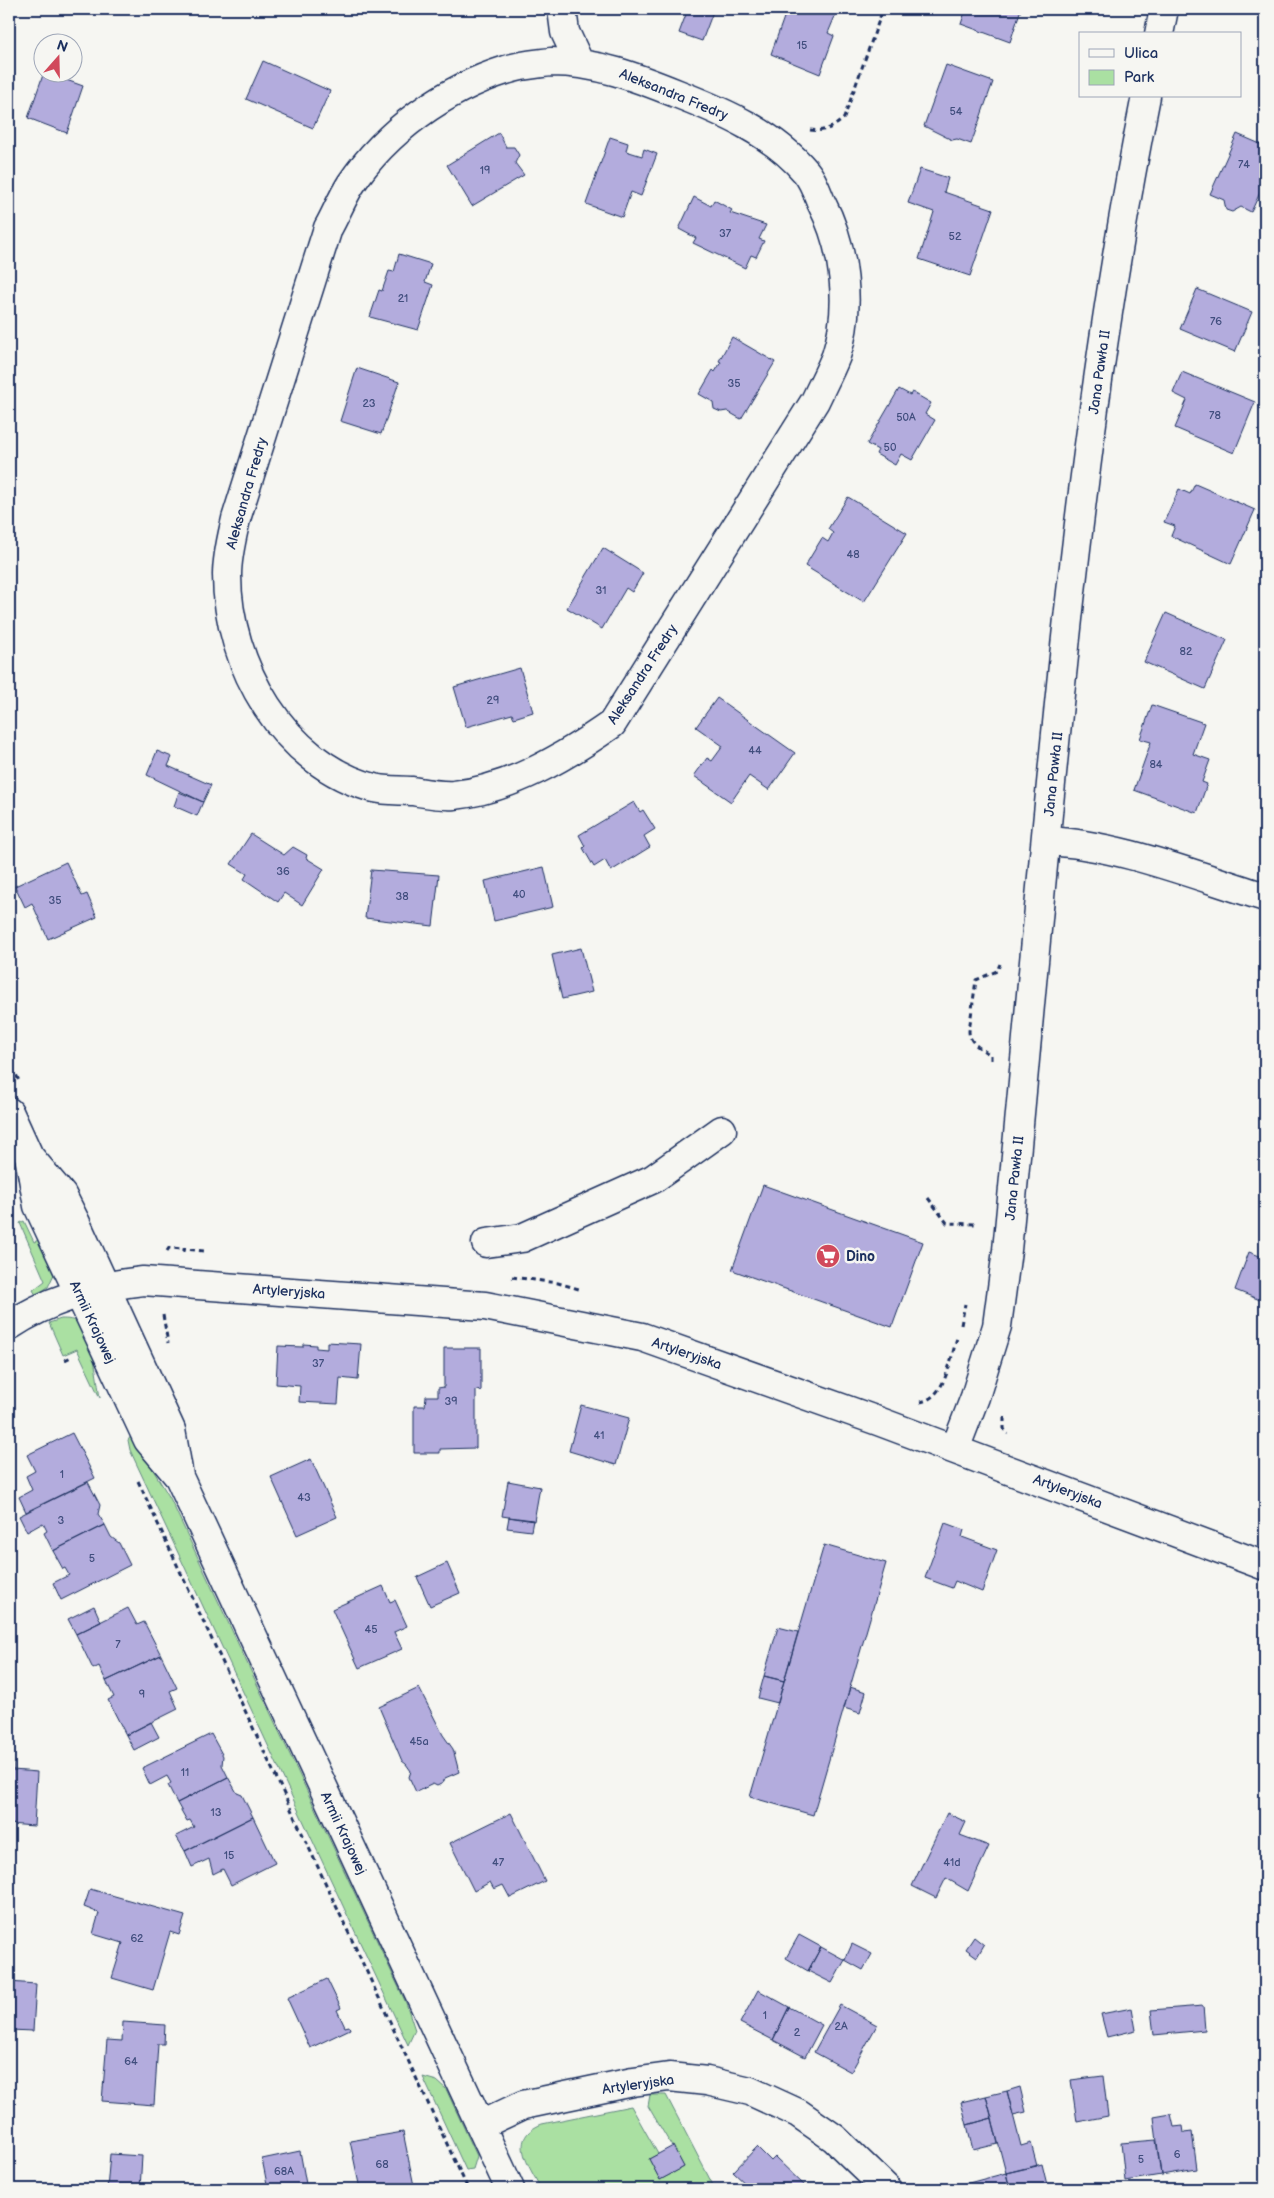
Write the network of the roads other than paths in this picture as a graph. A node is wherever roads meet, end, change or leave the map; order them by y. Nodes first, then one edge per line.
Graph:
1 (562, 9) edge
2 (1164, 9) edge
3 (1159, 32) edge
4 (579, 62) junction
5 (1146, 98) edge
6 (1046, 842) junction
7 (1265, 897) edge
8 (9, 1112) edge
9 (722, 1130) dead end
10 (486, 1243) dead end
11 (93, 1290) junction
12 (9, 1326) edge
13 (955, 1449) junction
14 (1265, 1566) edge
15 (481, 2125) junction
16 (510, 2189) edge
17 (887, 2189) edge

1 - 4 street
2 - 3 street
4 - 4 street, Aleksandra Fredry
5 - 6 street, Jana Pawła II
6 - 7 street
6 - 13 street, Jana Pawła II
8 - 11 street, Armii Krajowej
9 - 10 street
11 - 12 street, Artyleryjska
11 - 13 street, Artyleryjska
11 - 15 street, Armii Krajowej
13 - 14 street, Artyleryjska
15 - 16 street, Armii Krajowej
15 - 17 street, Artyleryjska

